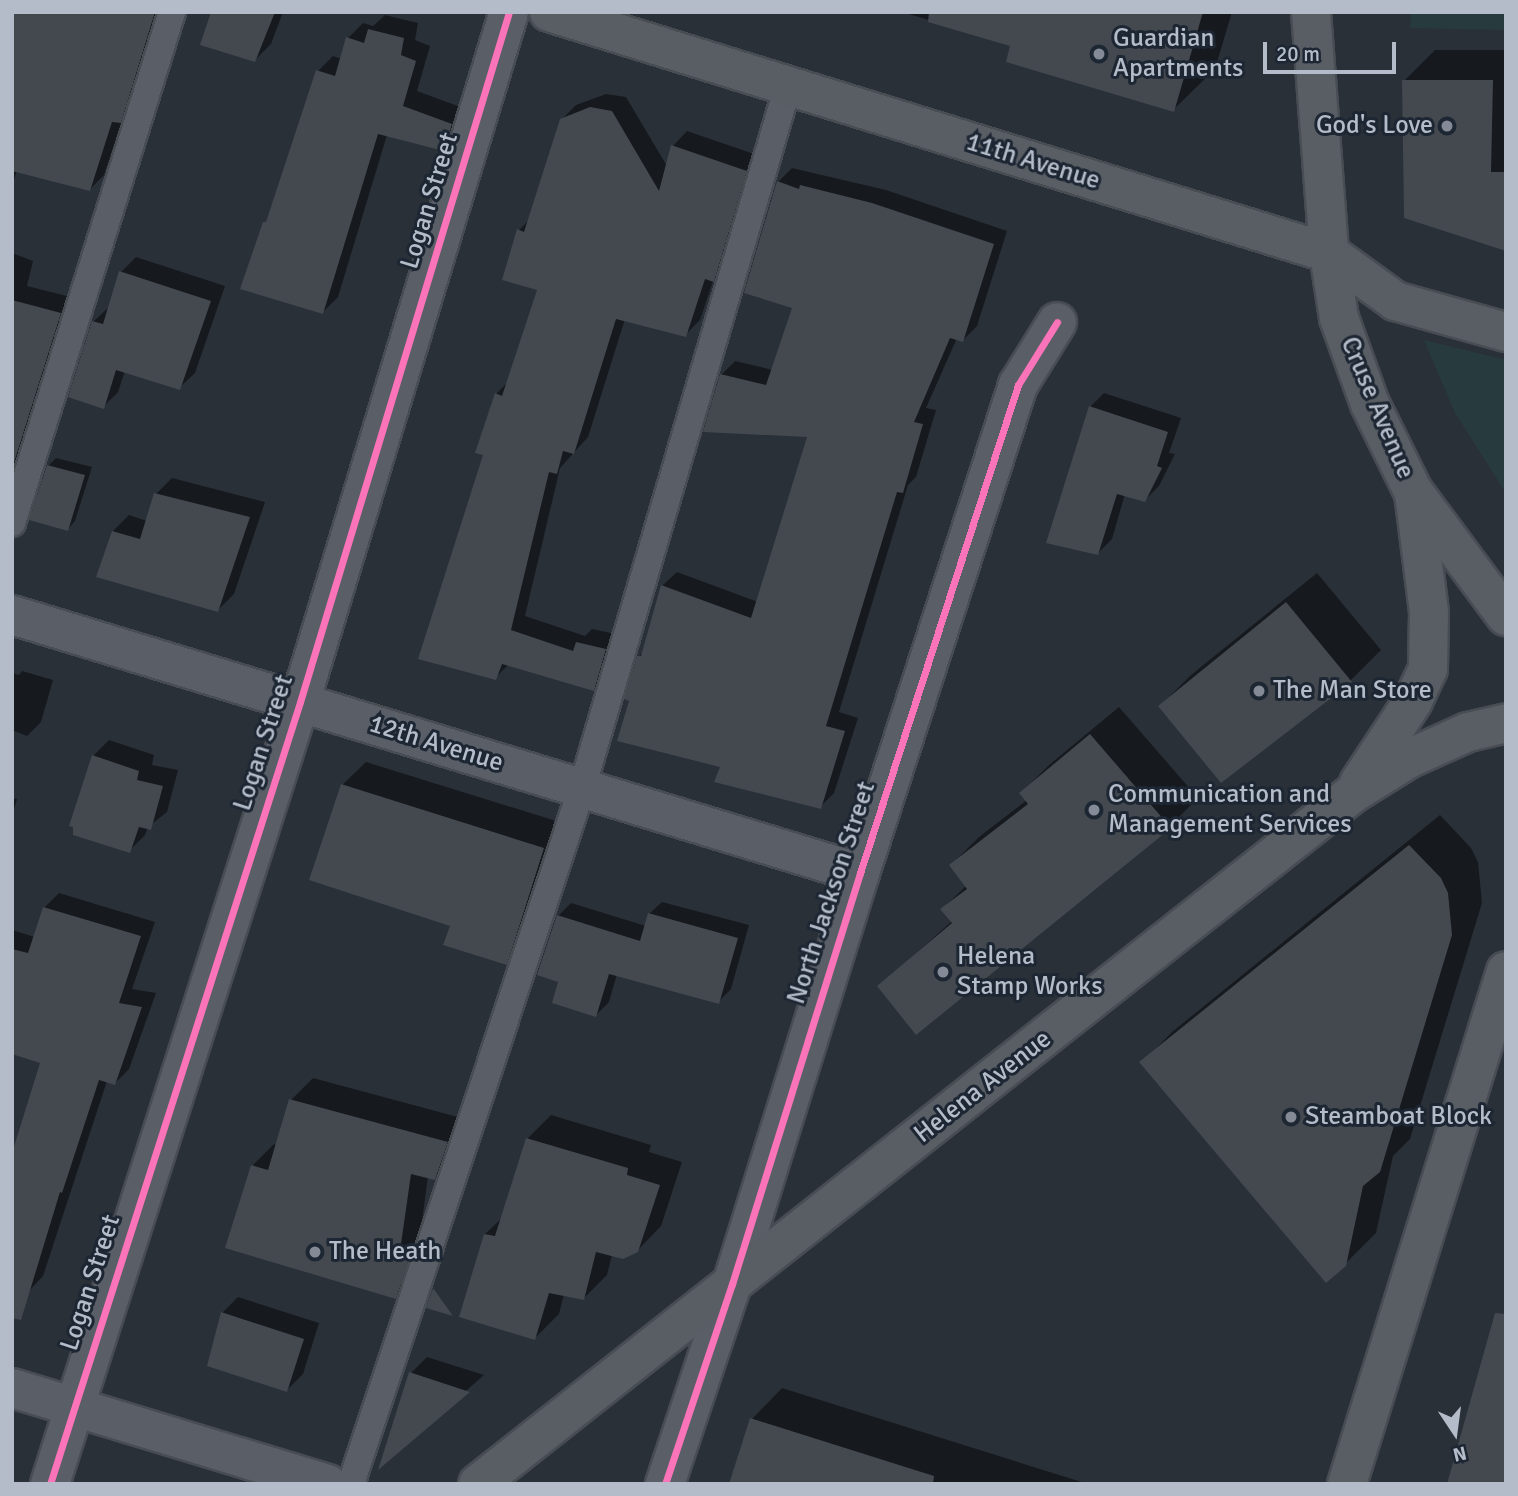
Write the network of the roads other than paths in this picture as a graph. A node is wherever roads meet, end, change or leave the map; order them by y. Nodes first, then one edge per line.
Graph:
1 (172, 12) edge
2 (509, 12) edge
3 (549, 12) edge
4 (1311, 12) edge
5 (788, 86) junction
6 (1329, 253) junction
7 (1057, 322) dead end
8 (1506, 332) edge
9 (1413, 491) junction
10 (12, 523) edge
11 (12, 615) edge
12 (1506, 616) edge
13 (300, 702) junction
14 (1506, 723) edge
15 (582, 788) junction
16 (1352, 793) junction
17 (860, 873) junction
18 (1506, 971) edge
19 (732, 1284) junction
20 (12, 1388) edge
21 (73, 1407) junction
22 (50, 1484) edge
23 (328, 1484) edge
24 (351, 1484) edge
25 (478, 1484) edge
26 (665, 1484) edge
27 (1348, 1484) edge

1 - 10 lane
2 - 13 street, Logan Street
3 - 5 main road, 11th Avenue
4 - 6 main road, Cruse Avenue
5 - 6 main road, 11th Avenue
5 - 15 lane
6 - 8 main road, 11th Avenue
6 - 9 main road, Cruse Avenue
7 - 17 street, North Jackson Street
9 - 12 main road, Cruse Avenue
9 - 16 main road
11 - 13 street, 12th Avenue
13 - 15 street, 12th Avenue
13 - 21 street, Logan Street
14 - 16 main road, Helena Avenue
15 - 17 street, 12th Avenue
15 - 24 lane
16 - 19 main road, Helena Avenue
17 - 19 street, North Jackson Street
18 - 27 main road
19 - 25 main road, Helena Avenue
19 - 26 street, North Jackson Street
20 - 21 street
21 - 22 street, Logan Street
21 - 23 street

